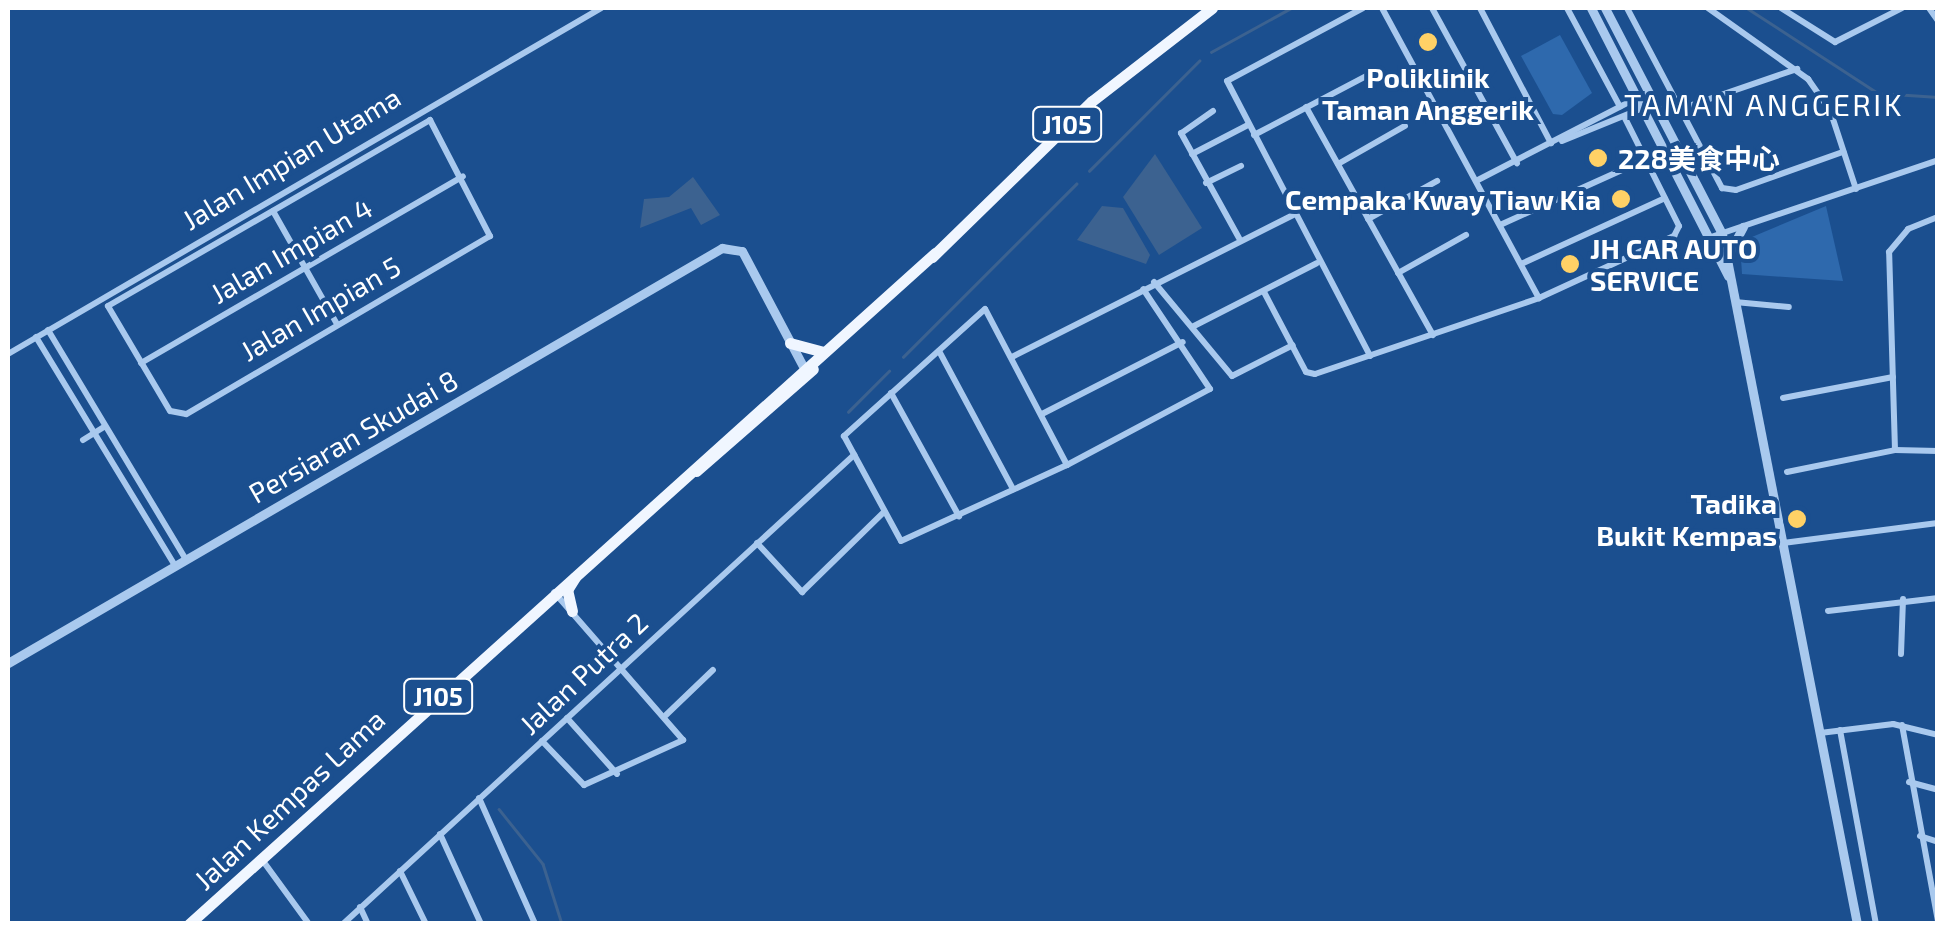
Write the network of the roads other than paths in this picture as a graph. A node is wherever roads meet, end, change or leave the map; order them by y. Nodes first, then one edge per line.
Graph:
1 (600, 8) edge
2 (1212, 8) edge
3 (1363, 8) edge
4 (1382, 8) edge
5 (1432, 8) edge
6 (1480, 8) edge
7 (1567, 8) edge
8 (1592, 8) edge
9 (1625, 8) edge
10 (1708, 8) edge
11 (1781, 8) edge
12 (1902, 8) edge
13 (1929, 8) edge
14 (1607, 11) edge
15 (1598, 20) junction
16 (1938, 21) edge
17 (1797, 69) junction
18 (1372, 73) dead end
19 (1644, 94) junction
20 (1650, 105) junction
21 (1620, 106) junction
22 (1306, 107) junction
23 (1680, 109) junction
24 (1213, 112) dead end
25 (1625, 118) junction
26 (1248, 125) junction
27 (1405, 126) dead end
28 (1254, 135) junction
29 (1551, 143) junction
30 (1844, 152) junction
31 (1192, 154) junction
32 (1646, 159) junction
33 (1938, 160) edge
34 (1518, 163) junction
35 (1338, 164) junction
36 (1240, 166) dead end
37 (463, 176) junction
38 (1436, 181) dead end
39 (1476, 181) junction
40 (1206, 183) junction
41 (1856, 189) junction
42 (1665, 198) junction
43 (272, 211) junction
44 (1292, 215) junction
45 (1938, 217) edge
46 (1368, 218) junction
47 (1500, 224) junction
48 (1743, 228) junction
49 (1466, 235) dead end
50 (1716, 235) junction
51 (1239, 238) junction
52 (935, 253) junction
53 (1728, 256) junction
54 (1318, 263) junction
55 (1521, 264) junction
56 (305, 268) junction
57 (1398, 273) junction
58 (1730, 278) junction
59 (1154, 282) junction
60 (1143, 289) junction
61 (1264, 292) junction
62 (1539, 298) junction
63 (1735, 302) junction
64 (1789, 307) dead end
65 (337, 324) junction
66 (1192, 327) junction
67 (48, 330) junction
68 (1433, 335) junction
69 (36, 337) junction
70 (790, 342) junction
71 (1183, 342) junction
72 (1293, 345) junction
73 (938, 351) junction
74 (823, 352) junction
75 (8, 354) edge
76 (1370, 356) junction
77 (1012, 358) junction
78 (141, 363) junction
79 (805, 372) junction
80 (1893, 376) junction
81 (891, 394) junction
82 (1783, 398) dead end
83 (1042, 414) junction
84 (105, 426) junction
85 (93, 434) junction
86 (84, 440) dead end
87 (1895, 450) junction
88 (1938, 451) edge
89 (854, 455) junction
90 (1068, 465) junction
91 (1788, 472) dead end
92 (1013, 489) junction
93 (884, 512) junction
94 (959, 516) junction
95 (1938, 523) edge
96 (1783, 543) junction
97 (757, 544) junction
98 (606, 546) junction
99 (186, 560) junction
100 (175, 566) junction
101 (554, 591) junction
102 (1938, 598) edge
103 (1903, 599) junction
104 (572, 611) junction
105 (1828, 611) dead end
106 (514, 625) junction
107 (1901, 654) dead end
108 (8, 663) edge
109 (622, 667) junction
110 (712, 670) dead end
111 (666, 715) junction
112 (567, 718) junction
113 (1902, 725) junction
114 (1840, 730) junction
115 (1818, 733) junction
116 (1938, 735) edge
117 (542, 741) junction
118 (617, 774) junction
119 (1908, 782) junction
120 (1938, 790) edge
121 (479, 798) junction
122 (440, 834) junction
123 (1919, 836) junction
124 (1938, 842) edge
125 (263, 861) junction
126 (400, 870) junction
127 (360, 908) junction
128 (535, 920) edge
129 (1938, 921) edge
130 (188, 924) edge
131 (309, 924) edge
132 (343, 924) edge
133 (368, 924) edge
134 (426, 924) edge
135 (481, 924) edge
136 (1858, 924) edge
137 (1876, 924) edge

1 - 67 street, Jalan Impian Utama
2 - 52 main road, Jalan Kempas Lama / J105
3 - 26 street
4 - 39 street
5 - 34 street
6 - 29 street
7 - 21 street
8 - 15 street
9 - 14 street
9 - 23 street
10 - 17 street
11 - 12 street
13 - 16 street
14 - 15 street
14 - 19 street
15 - 19 street
17 - 23 street
17 - 30 street
18 - 22 street
19 - 20 street
19 - 21 street
20 - 25 street
20 - 50 street
21 - 29 street
22 - 28 street
22 - 35 street
23 - 30 street
24 - 31 street
25 - 29 street
25 - 32 street
26 - 28 street
26 - 31 street
27 - 35 street
28 - 44 street
29 - 34 street
30 - 41 street
31 - 40 street
32 - 42 street
32 - 47 street
33 - 41 street
34 - 39 street
35 - 46 street
36 - 40 street
37 - 43 street
37 - 56 street, Jalan Impian 4
37 - 65 street, Jalan Impian 5
38 - 46 street
39 - 47 street
40 - 51 street
41 - 48 street
42 - 55 street
42 - 62 street
43 - 56 street
43 - 78 street
44 - 51 street
44 - 54 street
45 - 80 street
46 - 57 street
47 - 55 street
48 - 50 street
48 - 53 street
49 - 57 street
50 - 53 street
50 - 58 street
51 - 59 street
52 - 74 main road, Jalan Kempas Lama / J105
52 - 79 main road, Jalan Kempas Lama / J105
53 - 58 street
54 - 61 street
54 - 76 street
55 - 62 street
56 - 65 street
56 - 78 street, Jalan Impian 4
57 - 68 street
58 - 63 street
59 - 60 street
59 - 66 street
60 - 71 street
60 - 77 street
61 - 66 street
61 - 72 street
62 - 68 street
63 - 64 street
63 - 96 street
65 - 78 street, Jalan Impian 5
66 - 72 street
67 - 69 street, Jalan Impian Utama
67 - 84 street
68 - 76 street
69 - 75 street, Jalan Impian Utama
69 - 85 street
70 - 74 main road
70 - 79 street
70 - 99 street, Persiaran Skudai 8
71 - 83 street
71 - 90 street
72 - 76 street
73 - 77 street
73 - 81 street
73 - 92 street
74 - 79 main road, Jalan Kempas Lama / J105
77 - 83 street
79 - 98 main road, Jalan Kempas Lama / J105
80 - 82 street
80 - 87 street
81 - 89 street
81 - 94 street
83 - 90 street
84 - 85 street
84 - 99 street
85 - 86 street
85 - 100 street
87 - 88 street
87 - 91 street
89 - 93 street
89 - 97 street, Jalan Putra 2
90 - 92 street
92 - 94 street
93 - 94 street
93 - 97 street
95 - 96 street
96 - 115 street
97 - 109 street, Jalan Putra 2
98 - 101 main road, Jalan Kempas Lama / J105
98 - 104 main road
99 - 100 street, Persiaran Skudai 8
100 - 108 street, Persiaran Skudai 8
101 - 104 street
101 - 106 main road, Jalan Kempas Lama / J105
102 - 103 street
103 - 105 street
103 - 107 street
104 - 106 main road
104 - 109 street
106 - 125 main road, Jalan Kempas Lama / J105
109 - 111 street
109 - 112 street, Jalan Putra 2
110 - 111 street
111 - 118 street
112 - 117 street, Jalan Putra 2
112 - 118 street
113 - 114 street
113 - 116 street
113 - 119 street
114 - 115 street
114 - 137 street
115 - 136 street
117 - 118 street
117 - 121 street, Jalan Putra 2
119 - 120 street
119 - 123 street
121 - 122 street, Jalan Putra 2
121 - 128 street
122 - 126 street, Jalan Putra 2
122 - 135 street
123 - 124 street
123 - 129 street
125 - 130 main road, Jalan Kempas Lama / J105
125 - 131 street
126 - 127 street, Jalan Putra 2
126 - 134 street
127 - 132 street, Jalan Putra 2
127 - 133 street

